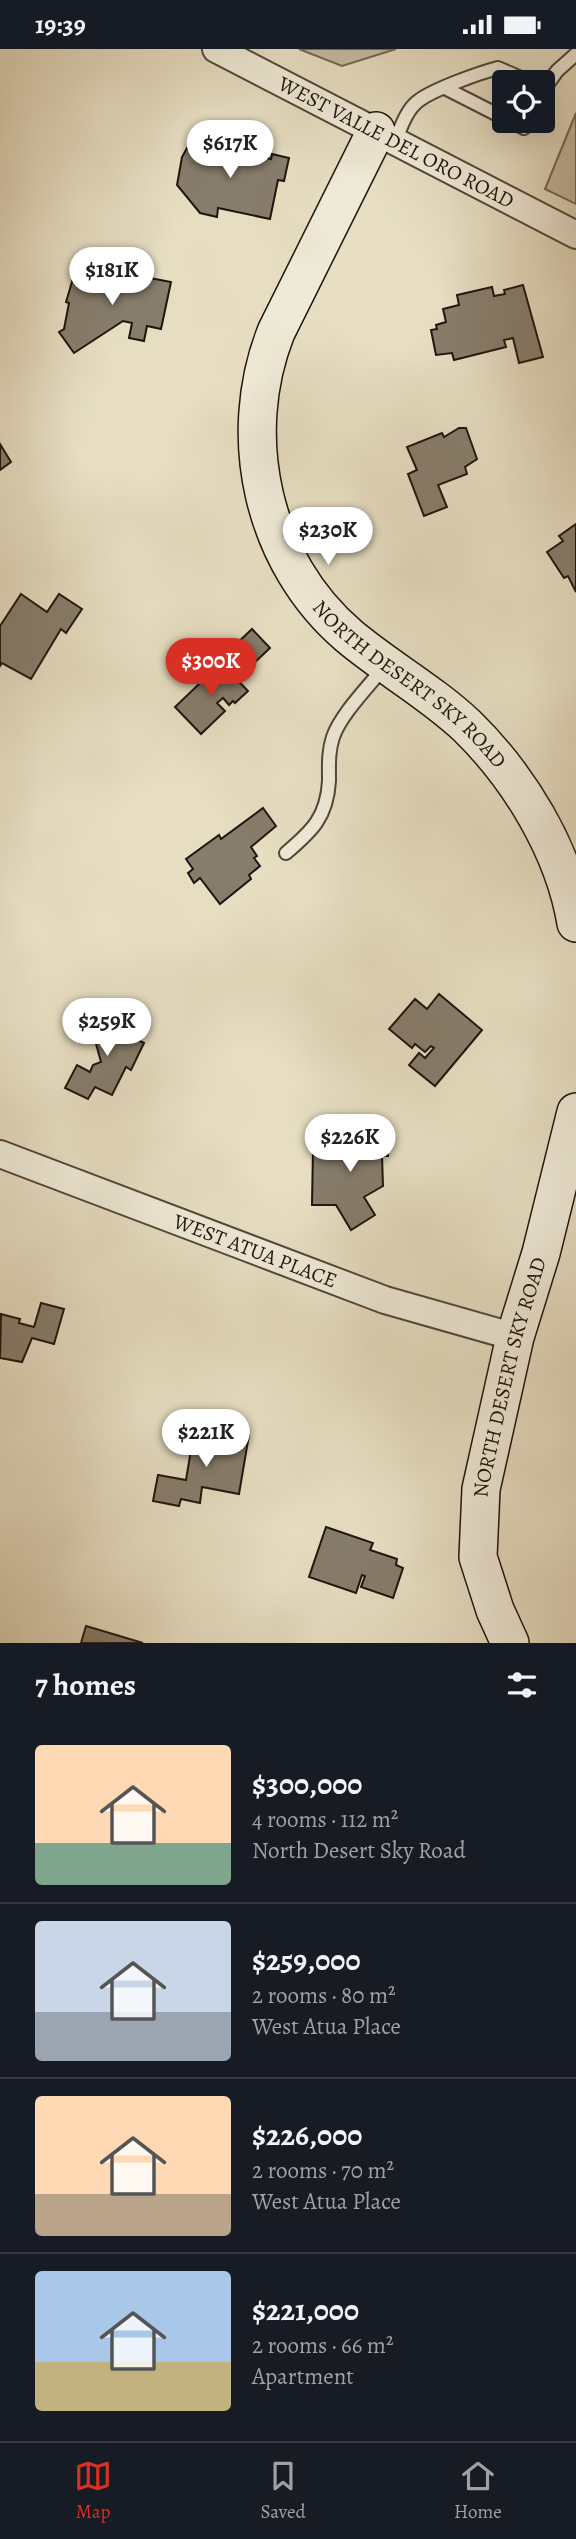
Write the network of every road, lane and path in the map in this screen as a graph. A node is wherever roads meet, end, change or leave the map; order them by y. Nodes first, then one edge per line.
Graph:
1 (216, 49) edge
2 (576, 54) edge
3 (492, 70) edge
4 (555, 74) edge
5 (445, 88) junction
6 (492, 112) edge
7 (386, 136) junction
8 (576, 235) edge
9 (387, 664) junction
10 (286, 853) dead end
11 (576, 917) edge
12 (576, 1112) edge
13 (0, 1154) edge
14 (515, 1337) junction
15 (510, 1643) edge

1 - 7 street, WEST VALLE DEL ORO ROAD
2 - 4 lane
3 - 5 lane
5 - 6 lane
5 - 7 lane
7 - 8 street, WEST VALLE DEL ORO ROAD
7 - 9 street, NORTH DESERT SKY ROAD
9 - 10 lane
9 - 11 street, NORTH DESERT SKY ROAD
12 - 14 street, NORTH DESERT SKY ROAD
13 - 14 street, WEST ATUA PLACE
14 - 15 street, NORTH DESERT SKY ROAD

